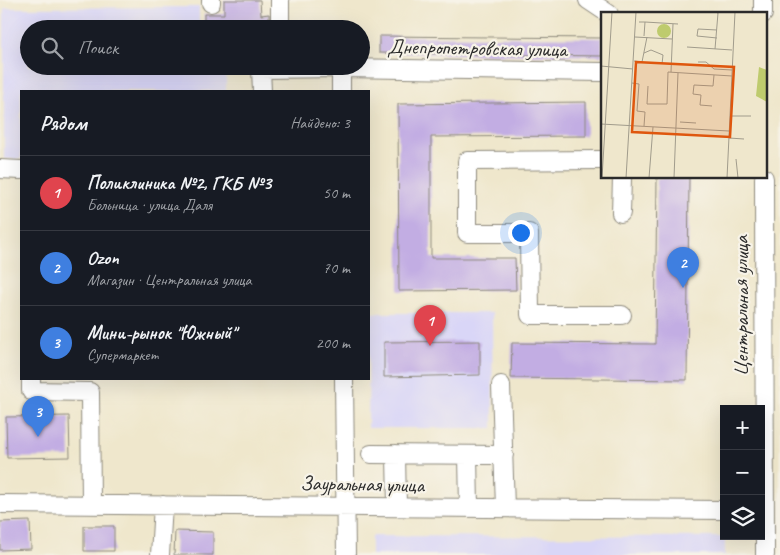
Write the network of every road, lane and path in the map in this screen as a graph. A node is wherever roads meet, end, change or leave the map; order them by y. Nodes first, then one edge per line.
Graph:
1 (280, 0) edge
2 (588, 0) edge
3 (606, 12) edge
4 (280, 20) edge
5 (370, 68) edge
6 (601, 72) edge
7 (261, 75) edge
8 (341, 75) edge
9 (262, 90) edge
10 (342, 90) edge
11 (601, 160) edge
12 (0, 169) edge
13 (20, 170) edge
14 (622, 179) edge
15 (764, 179) edge
16 (621, 213) dead end
17 (622, 315) dead end
18 (31, 380) edge
19 (344, 380) edge
20 (772, 385) edge
21 (92, 386) edge
22 (501, 386) dead end
23 (371, 454) dead end
24 (396, 454) junction
25 (468, 455) junction
26 (504, 455) junction
27 (764, 495) edge
28 (0, 504) edge
29 (91, 504) junction
30 (163, 505) junction
31 (346, 507) junction
32 (397, 507) junction
33 (470, 508) junction
34 (505, 508) junction
35 (720, 510) edge
36 (765, 540) edge
37 (160, 555) edge
38 (346, 555) edge
39 (766, 555) edge

1 - 4 street
2 - 3 street
5 - 6 street, Днепропетровская улица
7 - 9 street, Днепропетровская улица
8 - 10 street
11 - 17 street
12 - 13 street
14 - 16 street
15 - 20 street, Центральная улица
18 - 21 street
19 - 31 street
20 - 27 street, Центральная улица
21 - 29 street
22 - 26 street
23 - 24 street
24 - 25 street
24 - 32 street
25 - 26 street
25 - 33 street
26 - 34 street
28 - 29 street, Зауральная улица
29 - 30 street, Зауральная улица
30 - 31 street, Зауральная улица
30 - 37 street
31 - 32 street, Зауральная улица
31 - 38 street
32 - 33 street, Зауральная улица
33 - 34 street, Зауральная улица
34 - 35 street, Зауральная улица
36 - 39 street, Центральная улица

